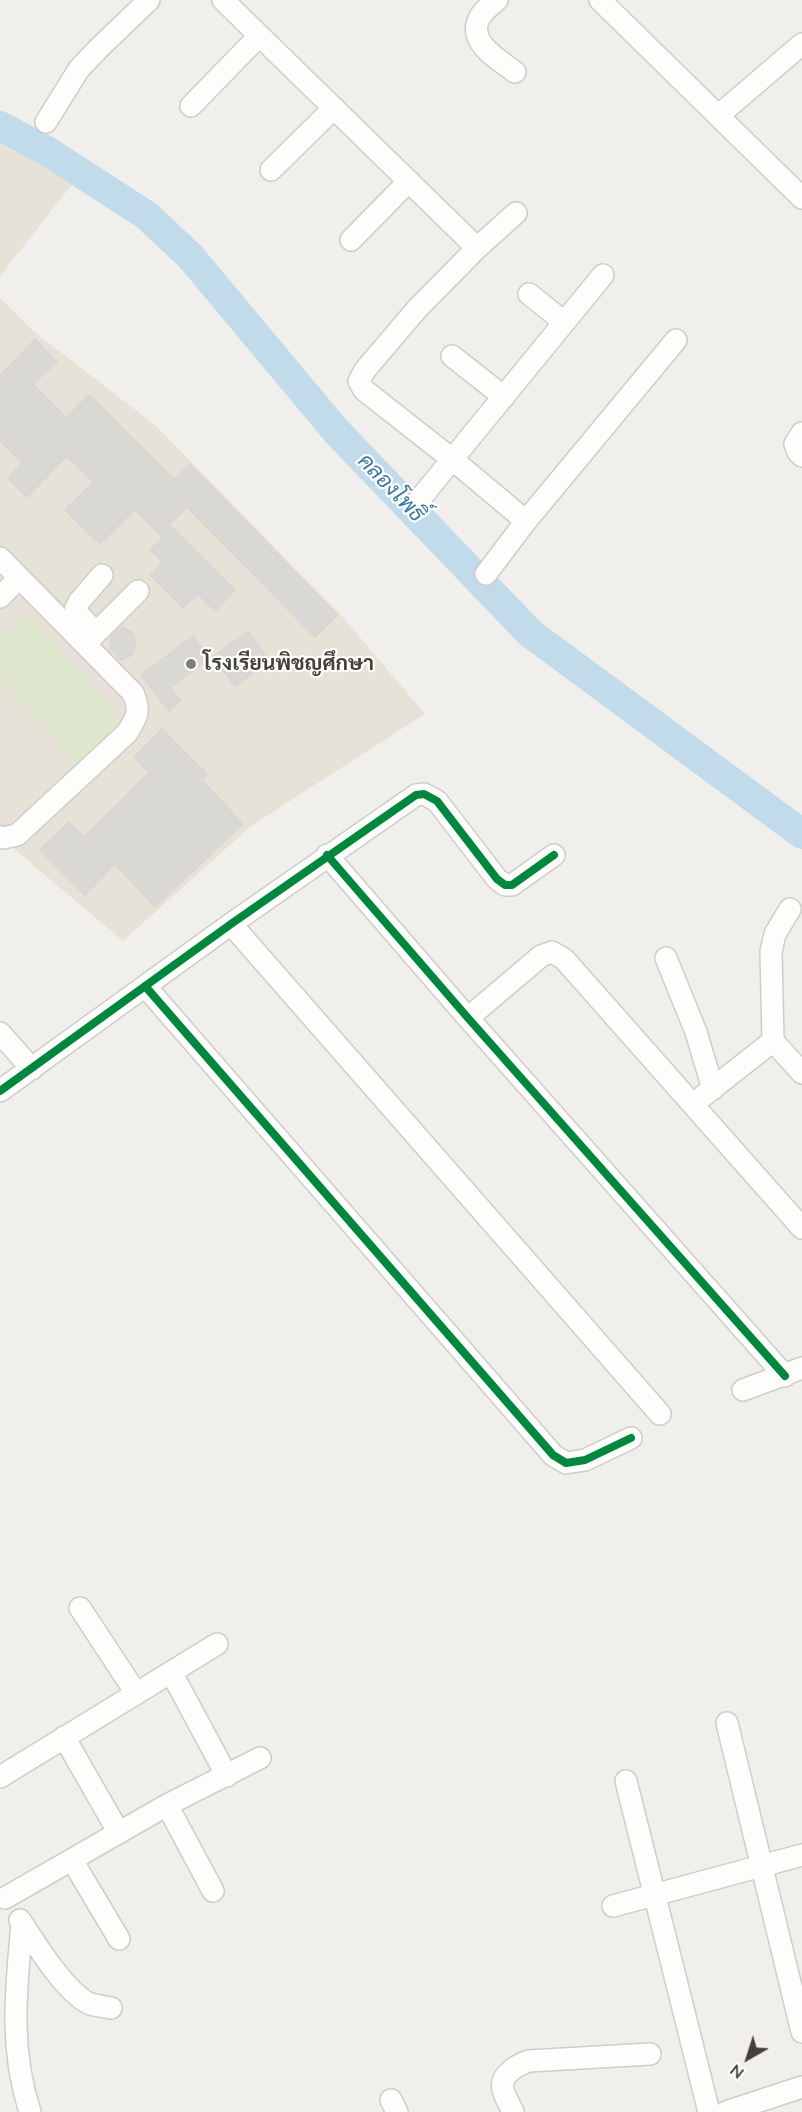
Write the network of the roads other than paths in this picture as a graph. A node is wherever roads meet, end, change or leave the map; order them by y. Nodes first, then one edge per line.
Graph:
1 (149, 0) edge
2 (223, 0) edge
3 (497, 0) edge
4 (600, 0) edge
5 (259, 36) junction
6 (802, 45) edge
7 (515, 72) dead end
8 (191, 106) dead end
9 (334, 108) junction
10 (719, 115) junction
11 (46, 122) dead end
12 (271, 170) dead end
13 (409, 181) junction
14 (802, 198) edge
15 (516, 213) dead end
16 (351, 240) dead end
17 (477, 248) junction
18 (603, 275) dead end
19 (529, 294) dead end
20 (564, 322) junction
21 (676, 340) dead end
22 (452, 356) dead end
23 (504, 397) junction
24 (802, 433) edge
25 (802, 456) edge
26 (453, 460) junction
27 (419, 500) dead end
28 (525, 521) junction
29 (0, 558) edge
30 (486, 574) dead end
31 (102, 575) dead end
32 (19, 578) junction
33 (138, 591) dead end
34 (0, 597) edge
35 (90, 639) junction
36 (0, 837) edge
37 (327, 855) junction
38 (554, 855) dead end
39 (790, 909) dead end
40 (231, 924) junction
41 (666, 958) dead end
42 (145, 986) junction
43 (468, 1018) junction
44 (0, 1033) edge
45 (773, 1041) junction
46 (32, 1069) junction
47 (802, 1073) edge
48 (713, 1089) junction
49 (0, 1091) edge
50 (693, 1105) junction
51 (802, 1228) edge
52 (794, 1372) edge
53 (743, 1390) dead end
54 (660, 1414) dead end
55 (631, 1438) dead end
56 (80, 1608) dead end
57 (217, 1644) dead end
58 (171, 1672) junction
59 (136, 1693) junction
60 (727, 1723) dead end
61 (64, 1737) junction
62 (260, 1758) dead end
63 (227, 1776) junction
64 (0, 1777) edge
65 (626, 1781) dead end
66 (167, 1806) junction
67 (119, 1833) junction
68 (802, 1856) edge
69 (72, 1860) junction
70 (762, 1867) junction
71 (213, 1891) dead end
72 (3, 1895) edge
73 (655, 1895) junction
74 (613, 1906) dead end
75 (22, 1924) junction
76 (119, 1939) dead end
77 (111, 2008) dead end
78 (802, 2032) edge
79 (650, 2054) dead end
80 (802, 2088) edge
81 (30, 2112) edge
82 (513, 2112) edge
83 (709, 2112) edge
84 (726, 2112) edge

1 - 11 street
2 - 5 street
3 - 7 street
4 - 10 street
5 - 8 street
5 - 9 street
6 - 10 street
9 - 12 street
9 - 13 street
10 - 14 street
13 - 16 street
13 - 17 street
15 - 17 street
17 - 26 street
18 - 20 street
19 - 20 street
20 - 23 street
21 - 28 street
22 - 23 street
23 - 26 street
24 - 25 street
26 - 27 street
26 - 28 street
28 - 30 street
29 - 32 street
31 - 35 street
32 - 34 street
32 - 35 street
33 - 35 street
35 - 36 street
37 - 38 street
37 - 40 street
37 - 43 street
39 - 45 street
40 - 42 street
40 - 54 street
41 - 48 street
42 - 46 street
42 - 55 street
43 - 50 street
43 - 52 street
44 - 46 street
45 - 47 street
45 - 48 street
46 - 49 street
48 - 50 street
50 - 51 street
52 - 53 street
56 - 59 street
57 - 58 street
58 - 59 street
58 - 63 street
59 - 61 street
60 - 70 street
61 - 64 street
61 - 67 street
62 - 63 street
63 - 66 street
65 - 73 street
66 - 67 street
66 - 71 street
67 - 69 street
68 - 70 street
69 - 72 street
69 - 76 street
70 - 73 street
70 - 78 street
72 - 75 street
73 - 74 street
73 - 83 street
75 - 77 street
75 - 81 street
79 - 82 street
80 - 84 street

